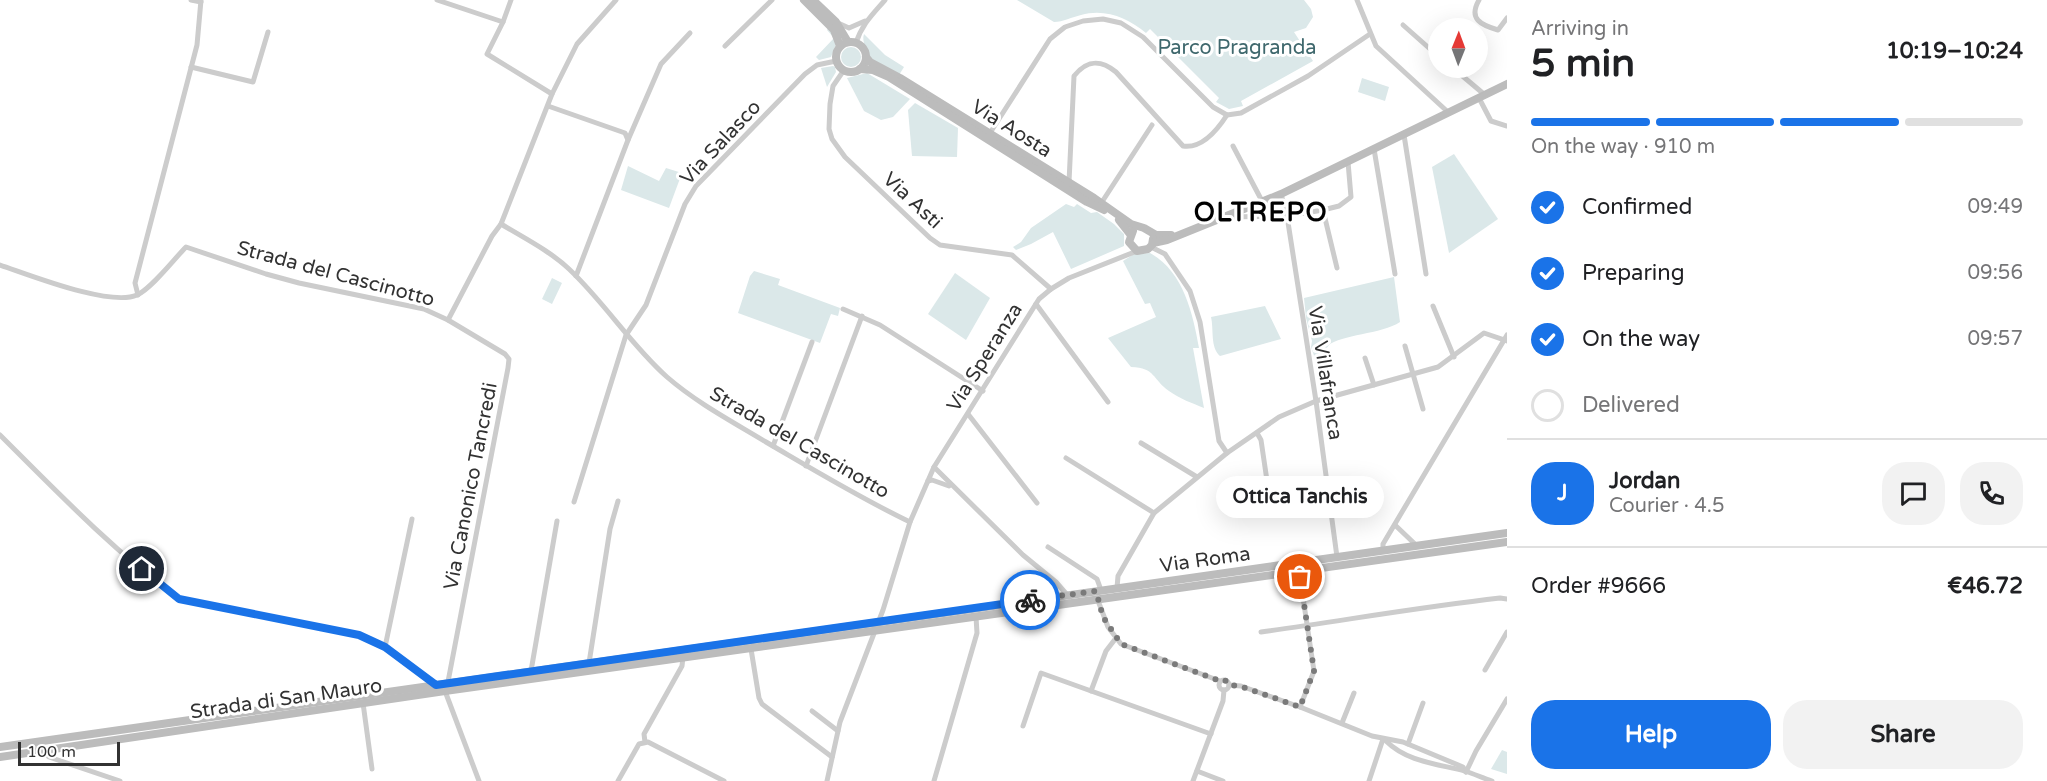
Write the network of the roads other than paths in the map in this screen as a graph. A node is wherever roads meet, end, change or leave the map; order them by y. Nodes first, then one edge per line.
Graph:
1 (190, 0) edge
2 (437, 0) edge
3 (511, 0) edge
4 (616, 0) edge
5 (772, 0) edge
6 (804, 0) edge
7 (813, 0) edge
8 (885, 0) edge
9 (1357, 0) edge
10 (1479, 0) edge
11 (201, 1) edge
12 (1507, 18) edge
13 (866, 21) junction
14 (503, 22) junction
15 (837, 22) junction
16 (1402, 25) dead end
17 (268, 32) dead end
18 (690, 33) dead end
19 (1370, 34) junction
20 (848, 43) junction
21 (725, 46) dead end
22 (1428, 47) edge
23 (866, 57) junction
24 (836, 61) junction
25 (191, 67) junction
26 (860, 69) junction
27 (844, 70) junction
28 (1463, 78) edge
29 (1507, 84) edge
30 (552, 94) junction
31 (1482, 97) junction
32 (548, 106) junction
33 (944, 109) junction
34 (1449, 113) junction
35 (1227, 115) junction
36 (1152, 124) dead end
37 (1507, 126) edge
38 (990, 133) junction
39 (1404, 135) junction
40 (628, 140) junction
41 (1233, 146) dead end
42 (1374, 149) junction
43 (1348, 162) junction
44 (1069, 182) junction
45 (1281, 194) junction
46 (1263, 201) junction
47 (1100, 205) junction
48 (1323, 210) junction
49 (1287, 216) junction
50 (1223, 217) junction
51 (501, 224) junction
52 (1141, 227) junction
53 (1151, 232) junction
54 (1131, 234) junction
55 (1178, 234) junction
56 (1152, 245) junction
57 (1132, 251) junction
58 (0, 265) edge
59 (1337, 268) dead end
60 (1395, 274) dead end
61 (1426, 274) dead end
62 (576, 276) junction
63 (1051, 289) junction
64 (138, 295) junction
65 (1036, 304) junction
66 (1433, 306) dead end
67 (843, 309) dead end
68 (862, 316) junction
69 (448, 320) junction
70 (626, 335) junction
71 (1506, 338) edge
72 (812, 342) dead end
73 (1405, 346) dead end
74 (1454, 357) junction
75 (1365, 358) dead end
76 (1413, 374) junction
77 (1374, 386) junction
78 (983, 391) junction
79 (1316, 401) junction
80 (1108, 402) dead end
81 (1423, 409) dead end
82 (968, 414) junction
83 (1257, 433) junction
84 (0, 435) edge
85 (1141, 443) dead end
86 (773, 446) junction
87 (1227, 453) junction
88 (1066, 458) dead end
89 (806, 465) junction
90 (934, 467) junction
91 (1197, 477) junction
92 (927, 481) junction
93 (953, 488) junction
94 (618, 501) dead end
95 (1270, 501) dead end
96 (574, 502) dead end
97 (1037, 503) dead end
98 (1154, 513) junction
99 (412, 519) dead end
100 (557, 521) dead end
101 (910, 522) junction
102 (1395, 525) junction
103 (1507, 533) edge
104 (1507, 542) edge
105 (1417, 546) junction
106 (1048, 547) dead end
107 (1383, 550) junction
108 (1337, 557) junction
109 (1299, 571) junction
110 (1048, 576) junction
111 (1117, 588) junction
112 (1098, 590) junction
113 (1067, 595) junction
114 (1039, 599) junction
115 (1507, 599) edge
116 (1098, 600) junction
117 (1014, 602) joint
118 (1074, 603) junction
119 (1015, 611) joint
120 (976, 617) junction
121 (878, 621) junction
122 (1307, 626) junction
123 (874, 632) junction
124 (1261, 632) dead end
125 (1507, 632) edge
126 (1116, 638) junction
127 (385, 647) junction
128 (681, 649) junction
129 (751, 649) junction
130 (683, 658) junction
131 (589, 663) junction
132 (1485, 669) dead end
133 (531, 670) junction
134 (1220, 681) junction
135 (436, 685) junction
136 (1229, 685) junction
137 (447, 687) junction
138 (1224, 690) junction
139 (1091, 691) junction
140 (1354, 693) dead end
141 (1507, 699) edge
142 (363, 703) junction
143 (1423, 703) dead end
144 (1300, 707) junction
145 (812, 711) dead end
146 (1342, 723) junction
147 (1023, 726) dead end
148 (837, 731) junction
149 (1211, 734) junction
150 (1384, 739) junction
151 (34, 742) junction
152 (645, 742) junction
153 (1405, 743) junction
154 (0, 747) edge
155 (40, 750) junction
156 (1398, 751) junction
157 (0, 757) edge
158 (832, 757) junction
159 (1440, 757) junction
160 (1436, 766) junction
161 (372, 769) dead end
162 (1197, 771) junction
163 (1466, 772) junction
164 (120, 781) edge
165 (479, 781) edge
166 (618, 781) edge
167 (724, 781) edge
168 (827, 781) edge
169 (934, 781) edge
170 (1193, 781) edge
171 (1223, 781) edge
172 (1369, 781) edge
173 (1492, 781) edge

1 - 11 street
2 - 14 street
3 - 14 street
4 - 30 street
5 - 21 street
6 - 20 main road
7 - 15 main road
8 - 13 street
9 - 19 street
10 - 12 street
11 - 25 street
13 - 15 street
13 - 20 street
14 - 30 street
15 - 20 main road
16 - 22 street
17 - 25 street
18 - 40 street
19 - 34 street
19 - 35 street
20 - 23 main road
20 - 24 main road
23 - 26 main road
23 - 33 main road, Via Aosta
24 - 27 main road
24 - 70 street, Via Salasco
25 - 64 street
26 - 27 main road
26 - 33 main road, Via Aosta
27 - 63 street, Via Asti
28 - 31 street
29 - 31 main road
30 - 32 street
31 - 34 main road
31 - 37 street
32 - 40 street
32 - 51 street
33 - 38 main road, Via Aosta
33 - 47 main road, Via Aosta
34 - 39 main road
35 - 38 street
35 - 44 street
36 - 47 street
38 - 44 main road, Via Aosta
39 - 42 main road
39 - 61 street
40 - 62 street
41 - 46 street
42 - 43 main road
42 - 60 street
43 - 45 main road
43 - 48 street
44 - 47 main road, Via Aosta
45 - 46 main road
45 - 49 street, Via Villafranca
46 - 50 main road
47 - 52 main road, Via Aosta
47 - 54 main road, Via Aosta
48 - 49 street
48 - 59 street
49 - 50 street
49 - 79 street, Via Villafranca
50 - 55 main road
51 - 62 street, Strada del Cascinotto
51 - 69 street, Strada del Cascinotto
52 - 53 main road
52 - 54 main road
53 - 55 main road
53 - 56 main road
54 - 57 main road
55 - 56 main road
56 - 57 main road
56 - 87 street
57 - 63 street, Via Speranza
58 - 64 street
62 - 70 street, Strada del Cascinotto
63 - 65 street, Via Speranza
64 - 69 street, Strada del Cascinotto
65 - 78 street, Via Speranza
65 - 80 street
66 - 74 street
67 - 68 street
68 - 78 street
68 - 89 street
69 - 137 street, Via Canonico Tancredi
70 - 86 street, Strada del Cascinotto
70 - 96 street
71 - 74 street
71 - 102 street
72 - 86 street
73 - 76 street
74 - 76 street
75 - 77 street
76 - 77 street
76 - 81 street
77 - 79 street
78 - 82 street, Via Speranza
79 - 83 street
79 - 108 street, Via Villafranca
82 - 90 street, Via Speranza
82 - 97 street
83 - 87 street
83 - 95 street
84 - 127 street
85 - 91 street
86 - 89 street, Strada del Cascinotto
87 - 91 street
88 - 98 street
89 - 101 street, Strada del Cascinotto
90 - 92 street, Via Speranza
90 - 93 street
91 - 98 street
92 - 93 street
92 - 101 street, Via Speranza
93 - 110 street
94 - 131 street
98 - 111 street
99 - 127 street
100 - 133 street
101 - 121 street, Via Speranza
102 - 105 street
102 - 107 street
103 - 105 main road, Via Roma
104 - 109 main road, Via Roma
105 - 107 main road, Via Roma
106 - 112 street
107 - 108 main road, Via Roma
108 - 111 main road, Via Roma
109 - 116 main road, Via Roma
109 - 122 street
110 - 113 street
110 - 114 street
111 - 112 main road, Via Roma
112 - 113 main road, Via Roma
112 - 116 street
113 - 114 main road, Via Roma
113 - 118 street
114 - 117 main road, Via Roma
115 - 122 street
116 - 118 main road, Via Roma
116 - 126 street
117 - 121 main road, Strada di San Mauro
118 - 119 main road, Via Roma
119 - 120 main road, Strada di San Mauro
120 - 123 main road, Strada di San Mauro
120 - 169 street
121 - 123 street, Via Speranza
121 - 128 main road, Strada di San Mauro
122 - 124 street
122 - 144 street
123 - 129 main road, Strada di San Mauro
123 - 148 street, Via Speranza
125 - 132 street
126 - 134 street
126 - 139 street
127 - 135 street
128 - 130 street
128 - 131 main road, Strada di San Mauro
129 - 130 main road, Strada di San Mauro
129 - 158 street
130 - 137 main road, Strada di San Mauro
130 - 152 street
131 - 133 main road, Strada di San Mauro
133 - 137 main road, Strada di San Mauro
134 - 136 street
134 - 138 street
135 - 137 main road, Strada di San Mauro
135 - 151 main road, Strada di San Mauro
136 - 138 street
136 - 144 street
137 - 142 main road, Strada di San Mauro
137 - 165 street
138 - 149 street
139 - 147 street
139 - 149 street
140 - 146 street
141 - 163 street
142 - 155 main road, Strada di San Mauro
142 - 161 street
143 - 153 street
144 - 146 street
145 - 148 street
146 - 150 street
148 - 158 street, Via Speranza
149 - 162 street
150 - 153 street
150 - 156 street
150 - 172 street
151 - 154 main road, Strada di San Mauro
151 - 155 street
152 - 166 street
152 - 167 street
153 - 156 street
153 - 159 street
155 - 157 main road, Strada di San Mauro
155 - 164 street
156 - 160 street
158 - 168 street, Via Speranza
159 - 160 street
159 - 163 street
160 - 163 street
162 - 170 street
162 - 171 street
163 - 173 street

